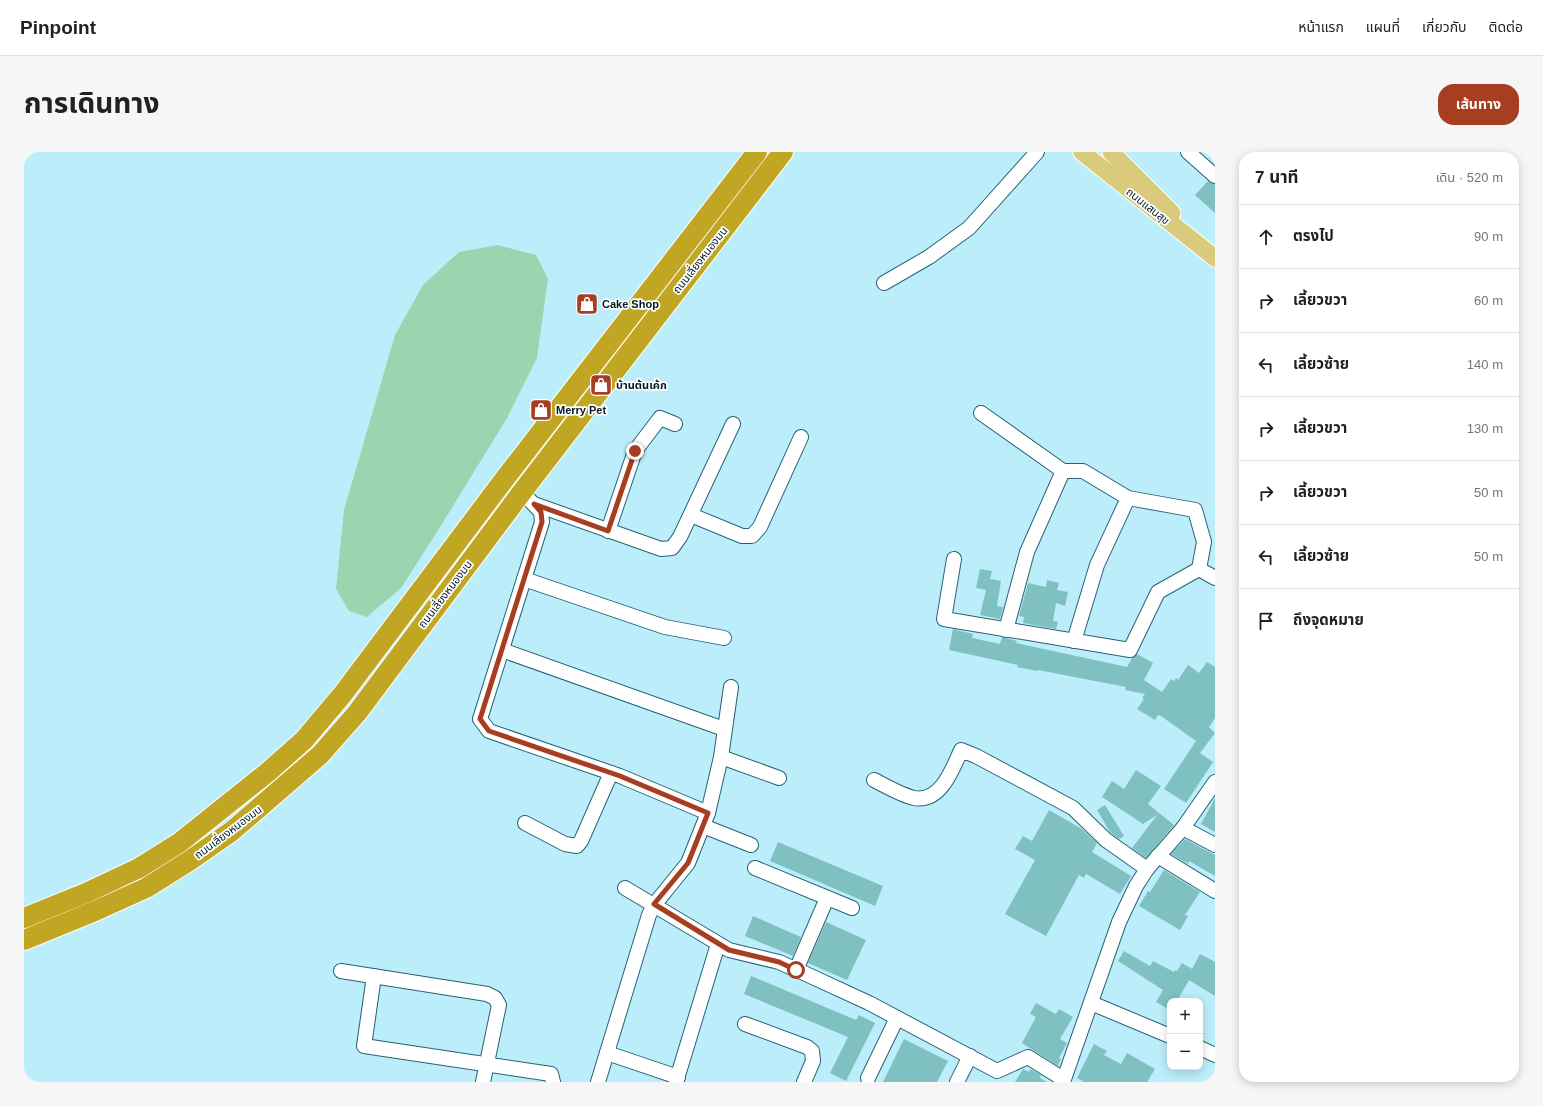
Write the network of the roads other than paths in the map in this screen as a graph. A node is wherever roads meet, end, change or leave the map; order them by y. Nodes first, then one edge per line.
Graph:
1 (757, 152) edge
2 (783, 152) edge
3 (1037, 152) edge
4 (1082, 152) edge
5 (1111, 152) edge
6 (1188, 152) edge
7 (1215, 176) edge
8 (1215, 257) edge
9 (884, 283) dead end
10 (981, 413) dead end
11 (675, 424) dead end
12 (733, 424) dead end
13 (801, 437) dead end
14 (1064, 471) junction
15 (528, 498) junction
16 (1128, 498) junction
17 (690, 515) junction
18 (608, 531) junction
19 (954, 559) dead end
20 (1199, 569) junction
21 (1215, 578) edge
22 (524, 579) junction
23 (1006, 630) junction
24 (724, 638) dead end
25 (1074, 641) junction
26 (502, 650) junction
27 (731, 687) dead end
28 (724, 729) junction
29 (721, 757) junction
30 (611, 773) junction
31 (779, 778) dead end
32 (874, 780) dead end
33 (1215, 782) edge
34 (708, 813) junction
35 (525, 823) dead end
36 (703, 826) junction
37 (1183, 828) junction
38 (750, 845) dead end
39 (1215, 845) edge
40 (1158, 856) junction
41 (755, 868) dead end
42 (1147, 869) junction
43 (625, 888) dead end
44 (1215, 891) edge
45 (826, 898) junction
46 (654, 904) junction
47 (852, 908) dead end
48 (24, 918) edge
49 (24, 940) edge
50 (718, 944) junction
51 (341, 970) dead end
52 (796, 970) junction
53 (374, 976) junction
54 (1091, 1003) junction
55 (897, 1018) junction
56 (745, 1024) dead end
57 (1167, 1035) edge
58 (1203, 1049) edge
59 (607, 1053) junction
60 (1215, 1055) edge
61 (970, 1056) junction
62 (487, 1064) junction
63 (868, 1078) dead end
64 (677, 1079) edge
65 (1063, 1081) edge
66 (482, 1082) edge
67 (553, 1082) edge
68 (598, 1082) edge
69 (804, 1082) edge
70 (957, 1082) edge

1 - 48 highway, ถนนเลี่ยงหนองมน
2 - 15 highway, ถนนเลี่ยงหนองมน
3 - 9 street
4 - 8 main road, ถนนแสนสุข
5 - 8 main road, ถนนแสนสุข
6 - 7 street
10 - 14 street
11 - 18 street
12 - 17 street
13 - 17 street
14 - 16 street
14 - 23 street
15 - 18 street
15 - 22 street
15 - 49 highway, ถนนเลี่ยงหนองมน
16 - 20 street
16 - 25 street
17 - 18 street
19 - 23 street
20 - 21 street
20 - 25 street
22 - 24 street
22 - 26 street
23 - 25 street
26 - 28 street
26 - 30 street
27 - 28 street
28 - 29 street
29 - 31 street
29 - 34 street
30 - 34 street
30 - 35 street
32 - 42 street
33 - 37 street
34 - 36 street
36 - 38 street
36 - 46 street
37 - 39 street
37 - 40 street
40 - 42 street
40 - 44 street
41 - 45 street
42 - 54 street
43 - 46 street
45 - 47 street
45 - 52 street
46 - 50 street
46 - 59 street
50 - 52 street
50 - 64 street
51 - 53 street
52 - 55 street
53 - 62 street
53 - 62 street
54 - 57 street
54 - 65 street
55 - 61 street
55 - 63 street
56 - 69 street
58 - 60 street
59 - 64 street
59 - 68 street
61 - 65 street
61 - 70 street
62 - 66 street
62 - 67 street

